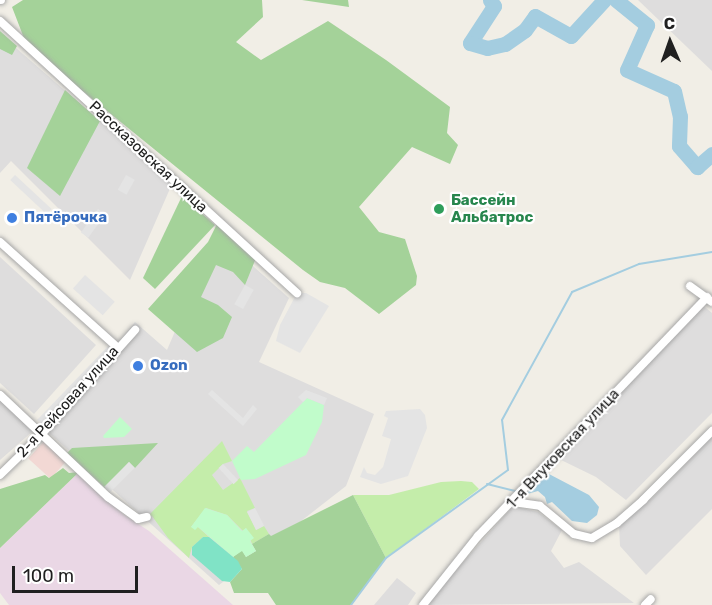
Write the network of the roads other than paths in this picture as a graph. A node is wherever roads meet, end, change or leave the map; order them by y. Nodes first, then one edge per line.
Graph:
1 (0, 21) edge
2 (0, 242) edge
3 (690, 286) dead end
4 (297, 293) dead end
5 (709, 299) edge
6 (135, 330) dead end
7 (118, 348) junction
8 (0, 395) edge
9 (712, 431) edge
10 (42, 434) junction
11 (0, 475) edge
12 (513, 502) junction
13 (147, 517) dead end
14 (423, 605) edge

1 - 4 street, Рассказовская улица
2 - 7 street
3 - 5 street
5 - 12 street, 1-я Внуковская улица
6 - 7 street, 2-я Рейсовая улица
7 - 10 street, 2-я Рейсовая улица
8 - 10 street
9 - 12 street
10 - 11 street, 2-я Рейсовая улица
10 - 13 street
12 - 14 street, 1-я Внуковская улица

